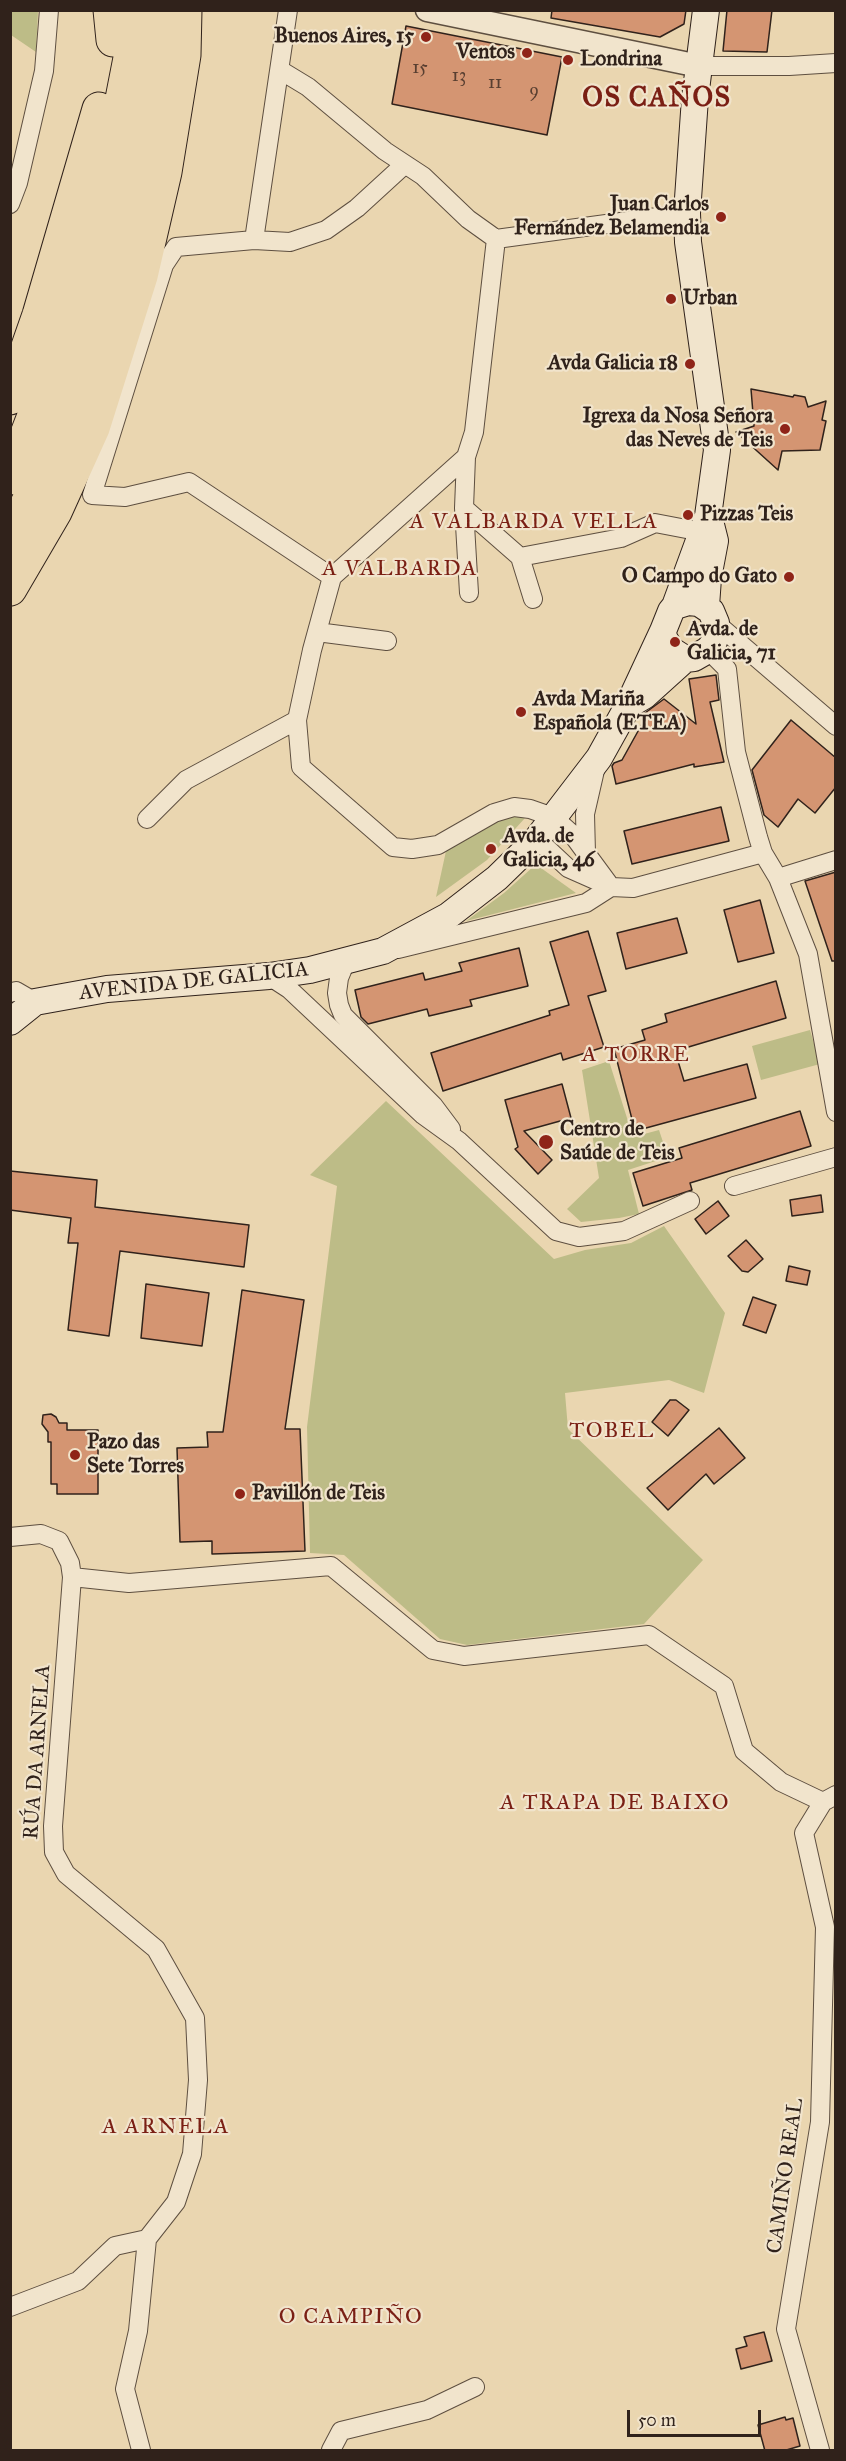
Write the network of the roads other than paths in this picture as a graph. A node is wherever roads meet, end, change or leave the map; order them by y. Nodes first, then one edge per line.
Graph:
1 (49, 10) edge
2 (136, 10) edge
3 (160, 10) edge
4 (185, 10) edge
5 (210, 10) edge
6 (288, 10) edge
7 (427, 10) edge
8 (706, 10) edge
9 (114, 20) edge
10 (184, 55) junction
11 (836, 63) edge
12 (699, 66) junction
13 (280, 70) junction
14 (404, 165) junction
15 (10, 204) edge
16 (687, 213) junction
17 (496, 239) junction
18 (254, 240) junction
19 (10, 398) edge
20 (466, 457) junction
21 (10, 478) edge
22 (464, 508) junction
23 (705, 524) junction
24 (10, 538) edge
25 (520, 557) junction
26 (332, 577) junction
27 (10, 589) edge
28 (469, 593) dead end
29 (533, 599) dead end
30 (675, 606) junction
31 (663, 631) junction
32 (317, 632) junction
33 (706, 637) junction
34 (387, 641) dead end
35 (629, 704) junction
36 (297, 720) junction
37 (836, 726) edge
38 (598, 758) junction
39 (554, 817) junction
40 (147, 819) dead end
41 (537, 839) junction
42 (586, 853) junction
43 (763, 853) junction
44 (836, 860) edge
45 (778, 878) junction
46 (611, 887) junction
47 (383, 951) junction
48 (346, 961) junction
49 (268, 976) junction
50 (10, 993) edge
51 (35, 1002) junction
52 (10, 1022) edge
53 (836, 1112) edge
54 (459, 1141) junction
55 (836, 1157) edge
56 (734, 1186) dead end
57 (690, 1201) dead end
58 (10, 1537) edge
59 (72, 1577) junction
60 (829, 1798) edge
61 (147, 2239) junction
62 (10, 2307) edge
63 (475, 2387) dead end
64 (141, 2451) edge
65 (331, 2451) edge
66 (820, 2451) edge

1 - 15 street
2 - 21 highway
3 - 24 highway
4 - 10 highway
5 - 10 highway
6 - 13 street
7 - 12 street
8 - 12 main road
9 - 19 highway
10 - 27 highway
11 - 12 street
12 - 16 main road
13 - 14 street
13 - 18 street
14 - 17 street
14 - 18 street
16 - 17 street
16 - 23 main road
17 - 20 street
18 - 26 street
20 - 22 street
20 - 26 street
22 - 25 street
22 - 28 street
23 - 25 street
23 - 30 main road
23 - 33 main road
25 - 29 street
26 - 32 street
30 - 31 main road, AVENIDA DE GALICIA
30 - 33 main road
31 - 33 main road
31 - 35 main road, AVENIDA DE GALICIA
32 - 34 street
32 - 36 street
33 - 35 main road, AVENIDA DE GALICIA
33 - 37 street
33 - 43 street
35 - 38 main road, AVENIDA DE GALICIA
36 - 39 street
36 - 40 street
38 - 39 main road, AVENIDA DE GALICIA
38 - 42 street, AVENIDA DE GALICIA
39 - 41 main road, AVENIDA DE GALICIA
39 - 42 street
41 - 46 street
41 - 47 main road, AVENIDA DE GALICIA
42 - 46 street
43 - 45 street
43 - 46 street
44 - 45 street
45 - 53 street
46 - 47 street, AVENIDA DE GALICIA
47 - 48 main road, AVENIDA DE GALICIA
48 - 49 main road, AVENIDA DE GALICIA
48 - 54 street
49 - 51 main road, AVENIDA DE GALICIA
49 - 54 street
50 - 51 street
51 - 52 main road, AVENIDA DE GALICIA
54 - 57 street
55 - 56 street
58 - 59 street, RÚA DA ARNELA
59 - 60 street
59 - 61 street, RÚA DA ARNELA
60 - 66 street, CAMIÑO REAL
61 - 62 street
61 - 64 street
63 - 65 street

